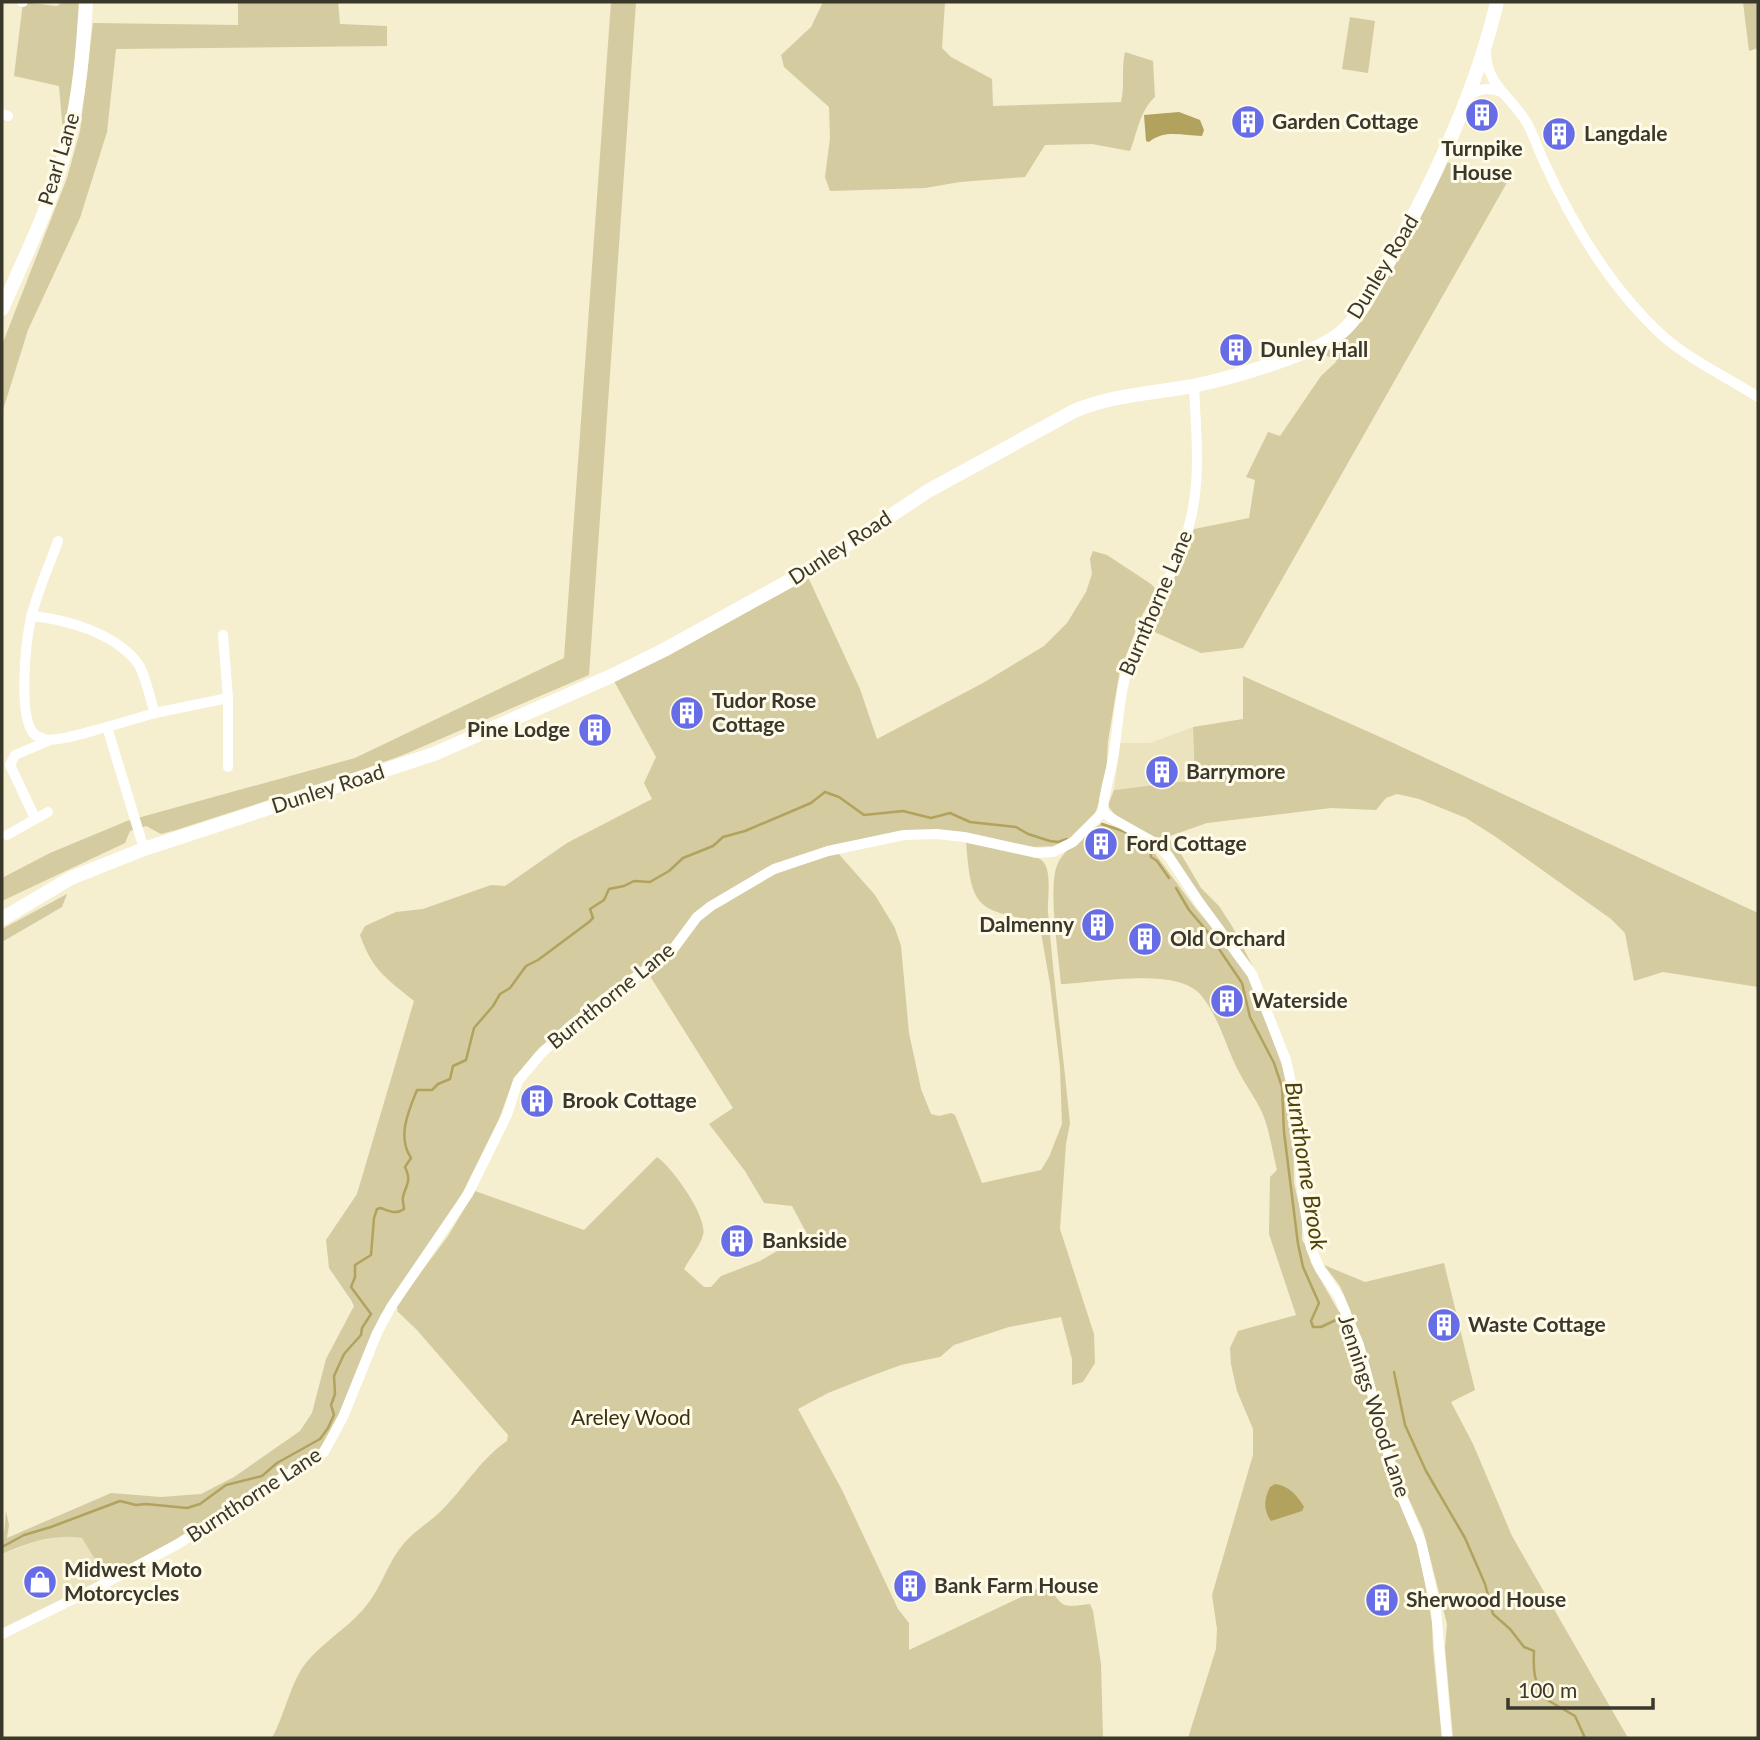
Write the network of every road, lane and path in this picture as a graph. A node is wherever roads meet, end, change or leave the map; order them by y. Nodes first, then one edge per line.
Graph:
1 (86, 2) edge
2 (1497, 2) edge
3 (1485, 46) junction
4 (1502, 92) junction
5 (1467, 97) junction
6 (2, 310) edge
7 (1194, 386) junction
8 (1758, 397) edge
9 (58, 541) dead end
10 (31, 616) junction
11 (223, 635) dead end
12 (228, 698) junction
13 (155, 713) junction
14 (107, 727) junction
15 (48, 741) junction
16 (228, 767) dead end
17 (48, 812) dead end
18 (1103, 812) junction
19 (35, 818) junction
20 (7, 835) dead end
21 (144, 849) junction
22 (2, 919) edge
23 (2, 1634) edge
24 (1447, 1738) edge

1 - 6 main road, Pearl Lane
2 - 3 main road, Dunley Road
3 - 4 street
3 - 5 main road, Dunley Road
4 - 5 street
4 - 8 street
5 - 7 main road, Dunley Road
7 - 18 street, Burnthorne Lane
7 - 21 main road, Dunley Road
9 - 10 street
10 - 13 street
10 - 15 street
11 - 12 street
12 - 13 street
12 - 16 street
13 - 14 street
14 - 15 street
14 - 21 street
15 - 19 street
17 - 19 street
18 - 23 street, Burnthorne Lane
18 - 24 street, Jennings Wood Lane
19 - 20 street
21 - 22 main road, Dunley Road

